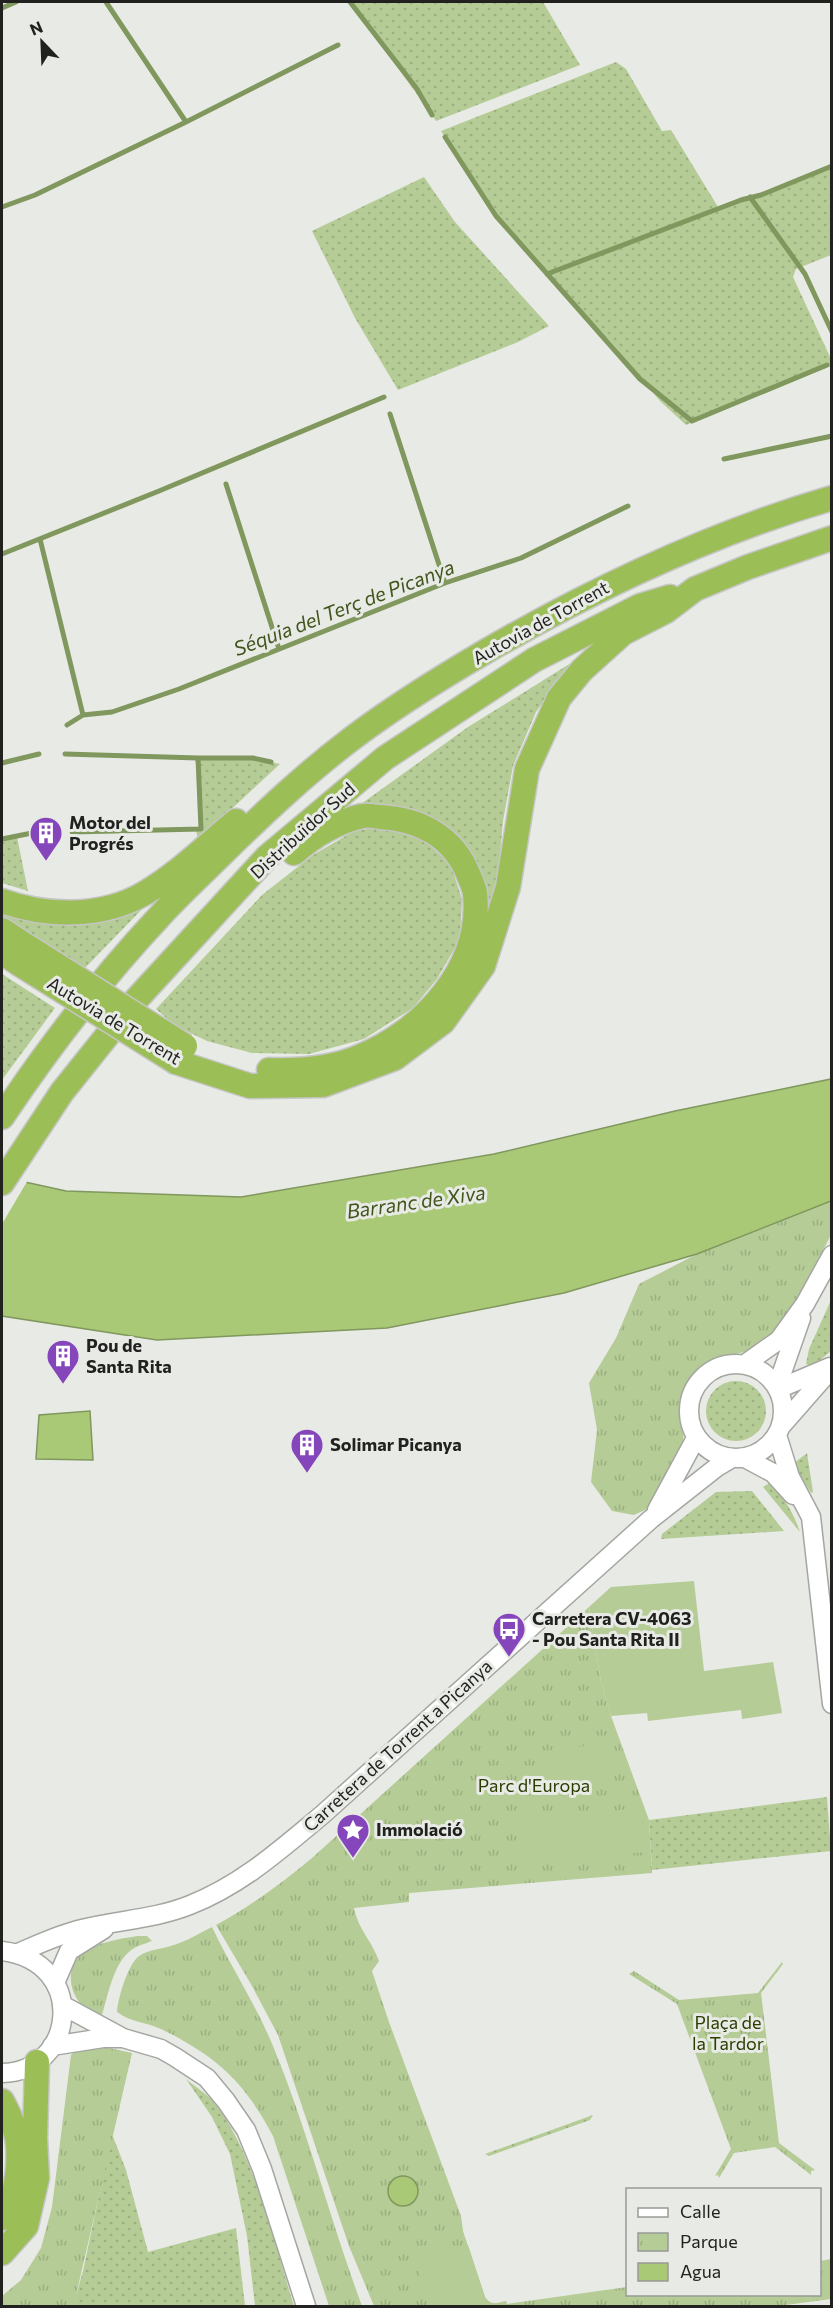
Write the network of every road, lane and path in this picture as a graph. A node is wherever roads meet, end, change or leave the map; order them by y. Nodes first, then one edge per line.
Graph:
1 (831, 498) edge
2 (831, 538) edge
3 (695, 589) junction
4 (278, 799) junction
5 (240, 889) junction
6 (2, 901) edge
7 (2, 930) edge
8 (16, 954) edge
9 (180, 1054) junction
10 (2, 1117) edge
11 (2, 1183) edge
12 (831, 1255) edge
13 (806, 1304) junction
14 (745, 1364) junction
15 (831, 1367) edge
16 (777, 1388) junction
17 (779, 1430) junction
18 (696, 1438) junction
19 (738, 1458) junction
20 (811, 1517) junction
21 (651, 1519) junction
22 (831, 1704) edge
23 (116, 1921) junction
24 (10, 1952) edge
25 (55, 1983) junction
26 (62, 2006) junction
27 (123, 2038) junction
28 (44, 2054) junction
29 (2, 2073) edge
30 (2, 2101) edge
31 (2, 2218) edge
32 (2, 2253) edge
33 (306, 2307) edge

1 - 4 highway, Autovia de Torrent
2 - 3 highway, Autovia de Torrent
3 - 5 highway, Distribuïdor Sud
3 - 9 highway, Autovia de Torrent
4 - 6 highway
4 - 10 highway, Distribuïdor Sud
5 - 9 highway
5 - 11 highway, Distribuïdor Sud
7 - 8 highway
8 - 9 highway, bridge
12 - 13 street
13 - 14 street
13 - 16 street
14 - 16 street
14 - 18 street
15 - 16 street
15 - 17 street
16 - 17 street
17 - 19 street
17 - 20 street
18 - 19 street
18 - 21 street
19 - 20 street
19 - 21 street, Carretera de Torrent a Picanya
20 - 22 street
21 - 23 street, Carretera de Torrent a Picanya
23 - 24 street, Carretera de Torrent a Picanya
23 - 25 street, Carretera de Torrent a Picanya
24 - 25 street
25 - 26 street
26 - 27 street
26 - 28 street
27 - 28 street
27 - 33 street
28 - 29 street
28 - 32 highway
30 - 31 highway

